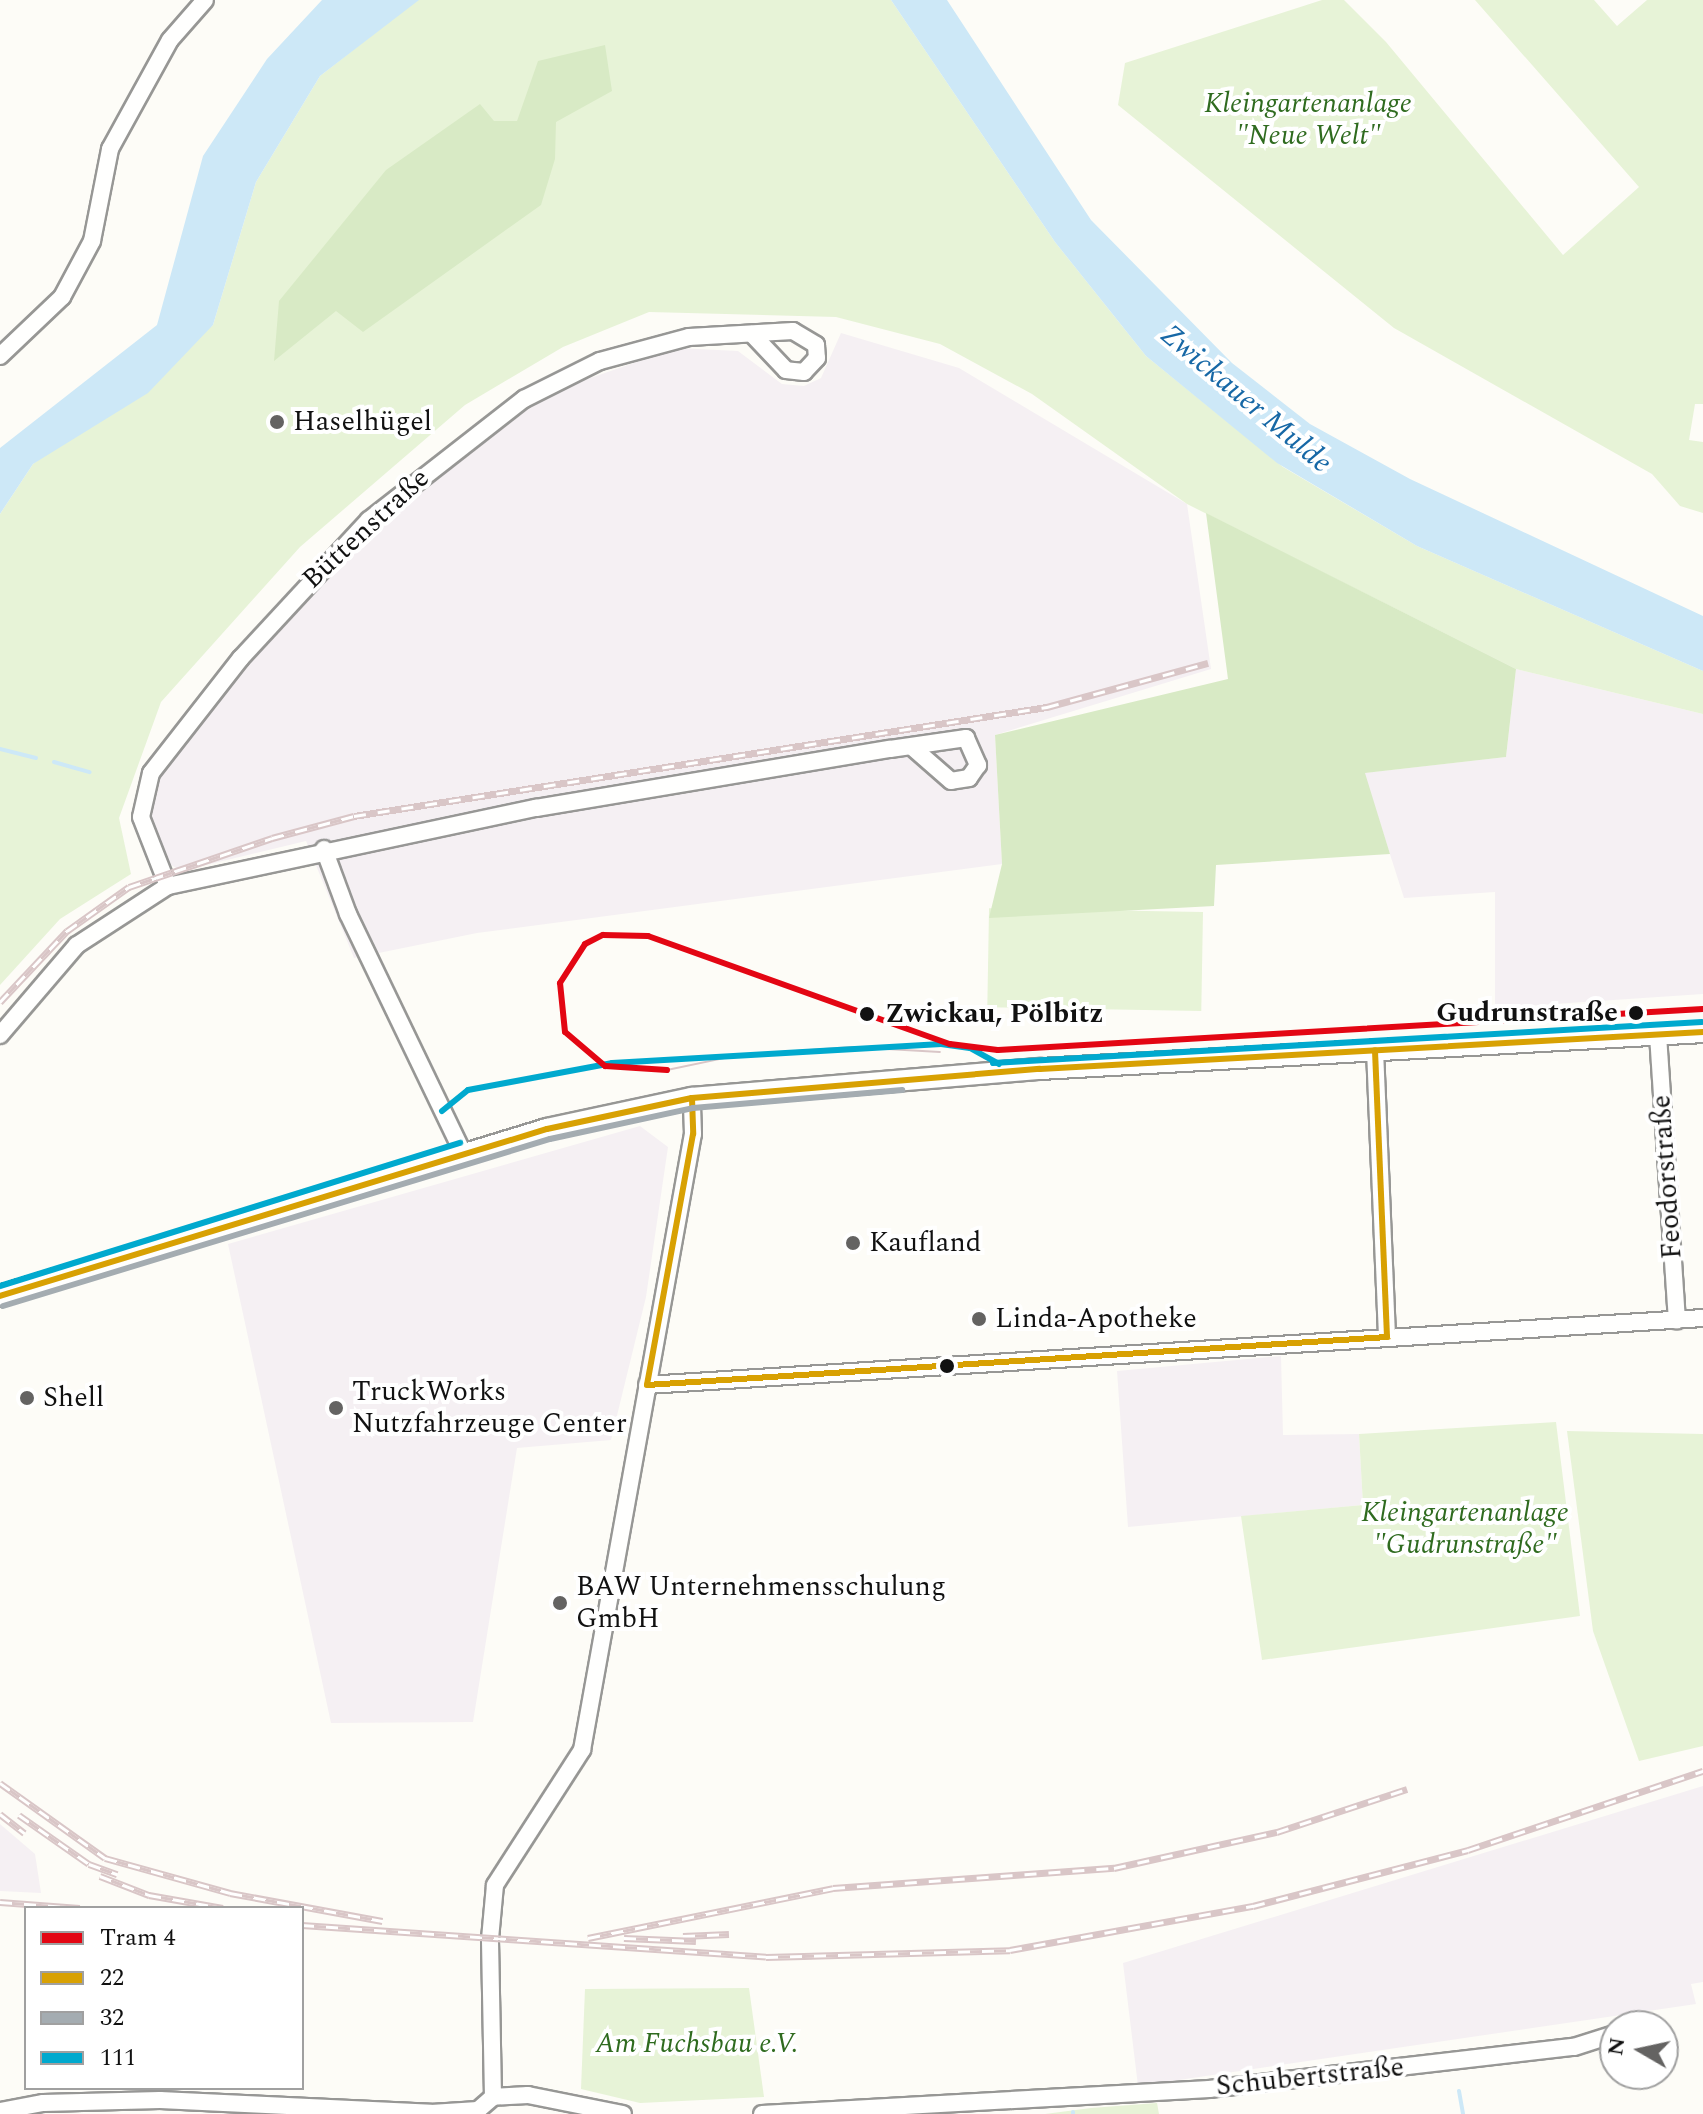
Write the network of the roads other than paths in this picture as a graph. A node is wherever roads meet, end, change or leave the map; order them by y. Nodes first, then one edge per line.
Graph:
1 (205, 0) edge
2 (752, 334) dead end
3 (0, 356) edge
4 (912, 747) dead end
5 (324, 849) junction
6 (168, 886) junction
7 (1703, 1032) edge
8 (0, 1035) edge
9 (1658, 1035) junction
10 (1375, 1050) junction
11 (692, 1098) junction
12 (463, 1153) junction
13 (0, 1296) edge
14 (1703, 1318) edge
15 (1677, 1320) junction
16 (1387, 1337) junction
17 (647, 1385) junction
18 (1599, 2039) edge
19 (493, 2097) junction
20 (0, 2111) edge
21 (623, 2114) edge
22 (762, 2114) edge

1 - 3 street
2 - 6 street, Büttenstraße
4 - 5 street
5 - 6 street
5 - 12 street
6 - 8 street
7 - 9 street
9 - 10 street
9 - 15 street, Feodorstraße
10 - 11 street
10 - 16 street
11 - 12 street
11 - 17 street
12 - 13 street
14 - 15 street
15 - 16 street
16 - 17 street
17 - 19 street
18 - 22 street, Schubertstraße
19 - 20 street
19 - 21 street

